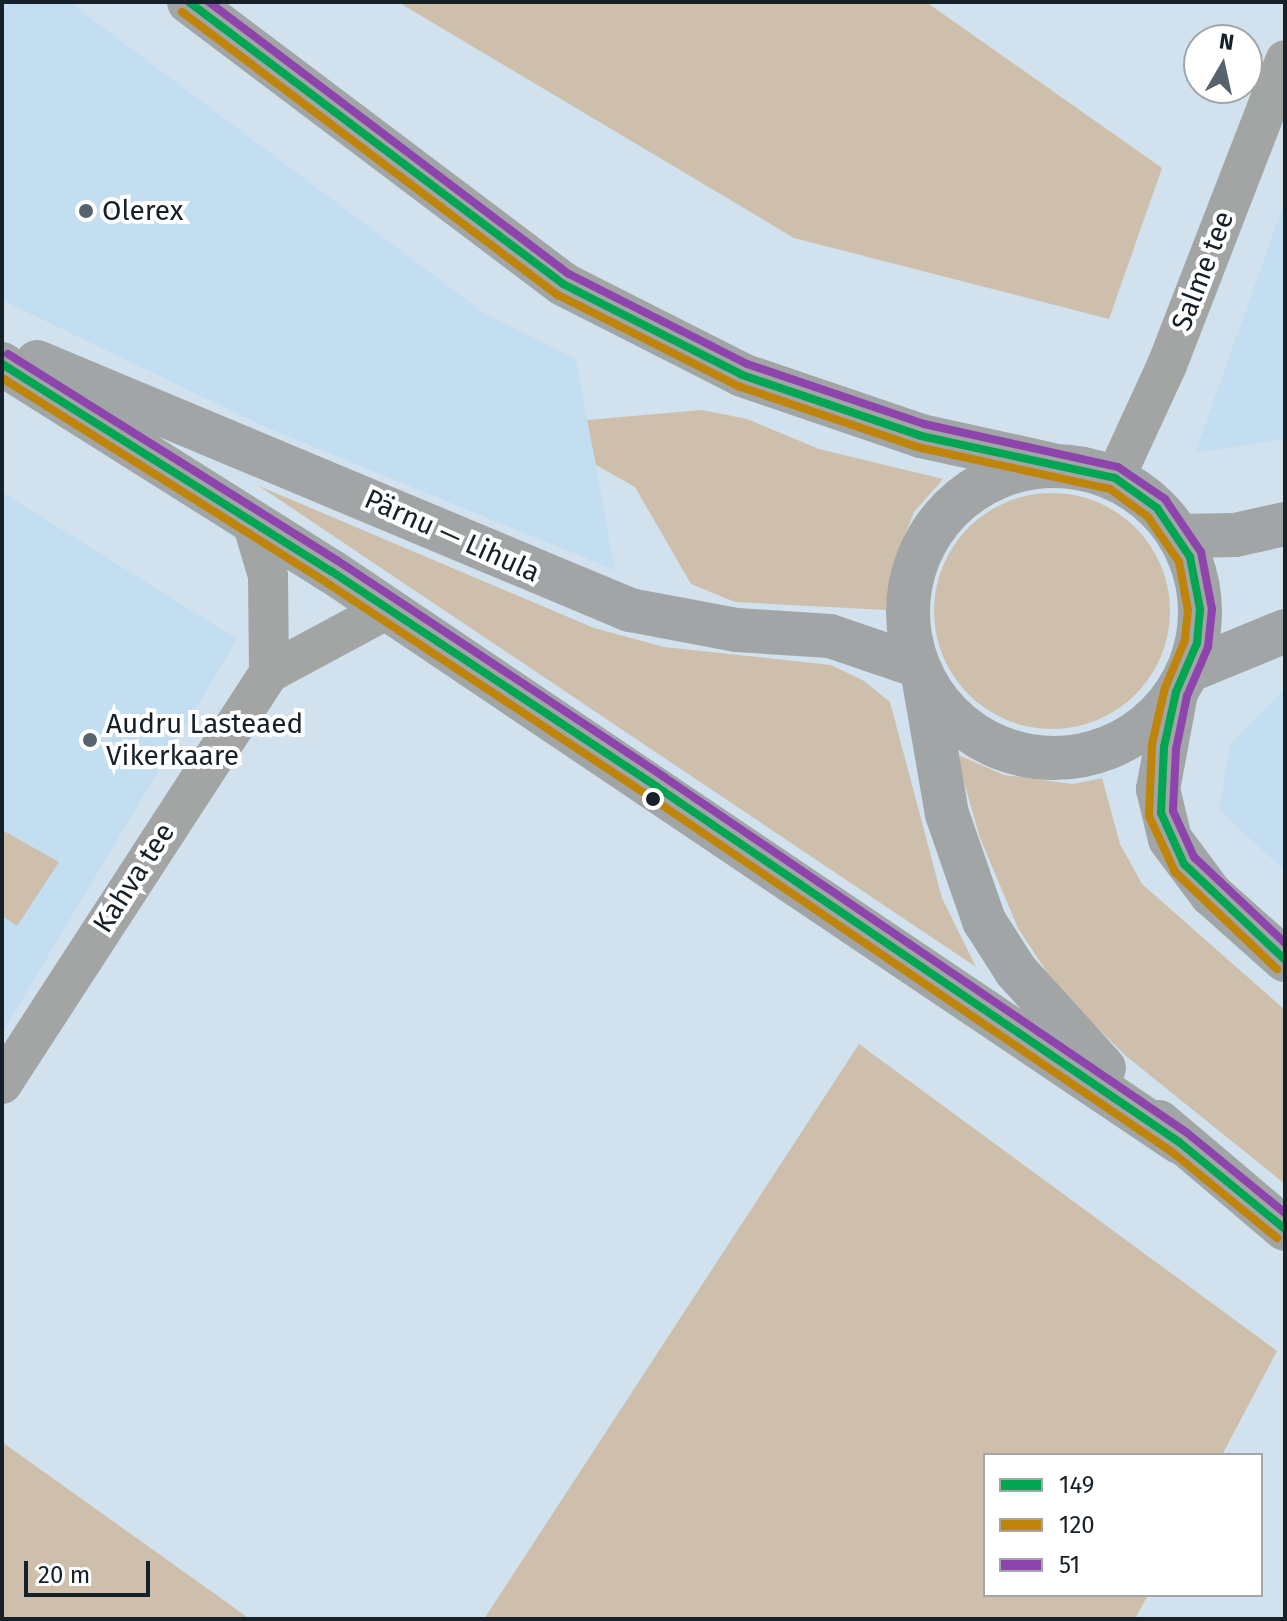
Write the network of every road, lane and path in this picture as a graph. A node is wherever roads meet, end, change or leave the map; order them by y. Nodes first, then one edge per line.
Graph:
1 (189, 2) edge
2 (1285, 60) edge
3 (2, 348) edge
4 (2, 364) edge
5 (1053, 465) junction
6 (1115, 478) junction
7 (252, 522) junction
8 (1285, 524) edge
9 (1179, 536) junction
10 (388, 609) junction
11 (1285, 631) edge
12 (269, 673) junction
13 (921, 673) junction
14 (1182, 681) junction
15 (1285, 960) edge
16 (2, 1084) edge
17 (1179, 1142) junction
18 (1285, 1229) edge

1 - 5 main road
2 - 6 street, Salme tee
3 - 13 main road, Pärnu — Lihula
4 - 7 main road
5 - 6 main road
5 - 13 main road
6 - 9 main road
7 - 10 main road
7 - 12 street
8 - 9 main road
9 - 14 main road
10 - 12 street, Kahva tee
10 - 17 main road
11 - 14 main road
12 - 16 street, Kahva tee
13 - 14 main road
13 - 17 main road
14 - 15 main road
17 - 18 main road

